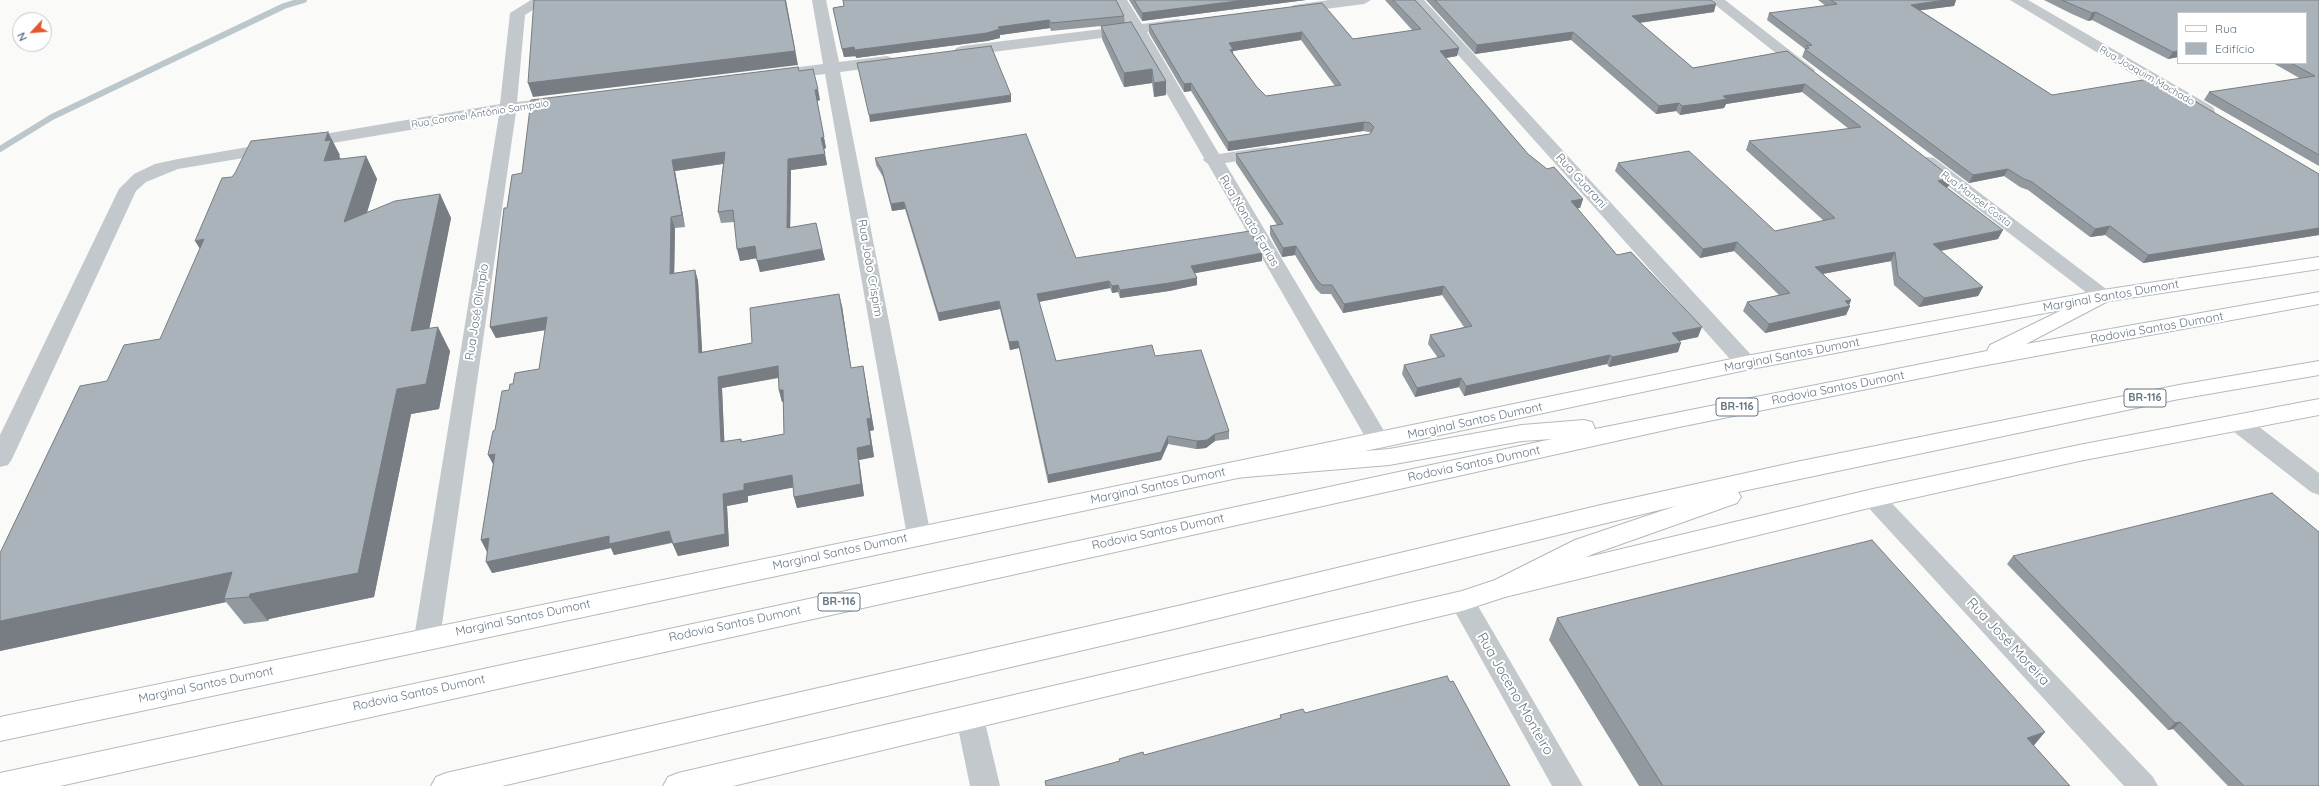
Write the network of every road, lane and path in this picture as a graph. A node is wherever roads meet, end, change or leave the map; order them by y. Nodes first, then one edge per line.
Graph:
1 (542, 0) edge
2 (819, 0) edge
3 (1120, 0) edge
4 (1364, 0) edge
5 (1416, 0) edge
6 (1716, 0) edge
7 (2017, 0) edge
8 (1278, 11) edge
9 (1191, 22) edge
10 (1136, 29) junction
11 (950, 53) edge
12 (903, 58) edge
13 (833, 67) junction
14 (771, 75) edge
15 (1818, 78) edge
16 (577, 100) edge
17 (508, 108) junction
18 (2223, 120) edge
19 (1280, 150) edge
20 (1913, 150) edge
21 (1212, 160) junction
22 (2319, 263) edge
23 (2104, 296) junction
24 (2319, 298) edge
25 (1976, 360) junction
26 (1746, 363) junction
27 (2319, 368) edge
28 (2319, 407) edge
29 (1679, 419) junction
30 (2237, 422) junction
31 (1379, 441) junction
32 (0, 459) edge
33 (1234, 470) junction
34 (1796, 470) junction
35 (2319, 486) edge
36 (1873, 498) junction
37 (919, 536) junction
38 (1504, 587) junction
39 (1462, 601) junction
40 (427, 638) junction
41 (970, 718) junction
42 (0, 729) edge
43 (0, 786) edge
44 (446, 786) edge
45 (678, 786) edge
46 (985, 786) edge
47 (1568, 786) edge
48 (2143, 786) edge

1 - 17 street, Rua José Olímpio
2 - 13 street, Rua João Crispim
3 - 10 street, Rua Nonato Farias
4 - 8 street
5 - 26 street, Rua Guarani
6 - 15 street
7 - 18 street, Rua Joaquim Machado
9 - 10 street
10 - 11 street
10 - 21 street, Rua Nonato Farias
12 - 13 street
13 - 14 street
13 - 37 street, Rua João Crispim
16 - 17 street, Rua Coronel Antônio Sampaio
17 - 32 street, Rua Coronel Antônio Sampaio
17 - 40 street, Rua José Olímpio
19 - 21 street
20 - 23 street, Rua Manoel Costa
21 - 31 street, Rua Nonato Farias
22 - 23 main road, Marginal Santos Dumont
23 - 25 main road
23 - 26 main road, Marginal Santos Dumont
24 - 25 main road, Rodovia Santos Dumont / BR-116
25 - 29 main road, Rodovia Santos Dumont / BR-116
26 - 31 main road, Marginal Santos Dumont
27 - 34 main road, BR-116
28 - 30 main road
29 - 33 main road
29 - 43 main road, Rodovia Santos Dumont / BR-116
30 - 35 street
30 - 36 main road
31 - 33 main road, Marginal Santos Dumont
33 - 37 main road, Marginal Santos Dumont
34 - 38 main road
34 - 44 main road, BR-116
36 - 38 main road
36 - 48 street, Rua José Moreira
37 - 40 main road, Marginal Santos Dumont
38 - 39 main road
39 - 41 main road
39 - 47 street, Rua Joceno Monteiro
40 - 42 main road, Marginal Santos Dumont
41 - 45 main road
41 - 46 street

